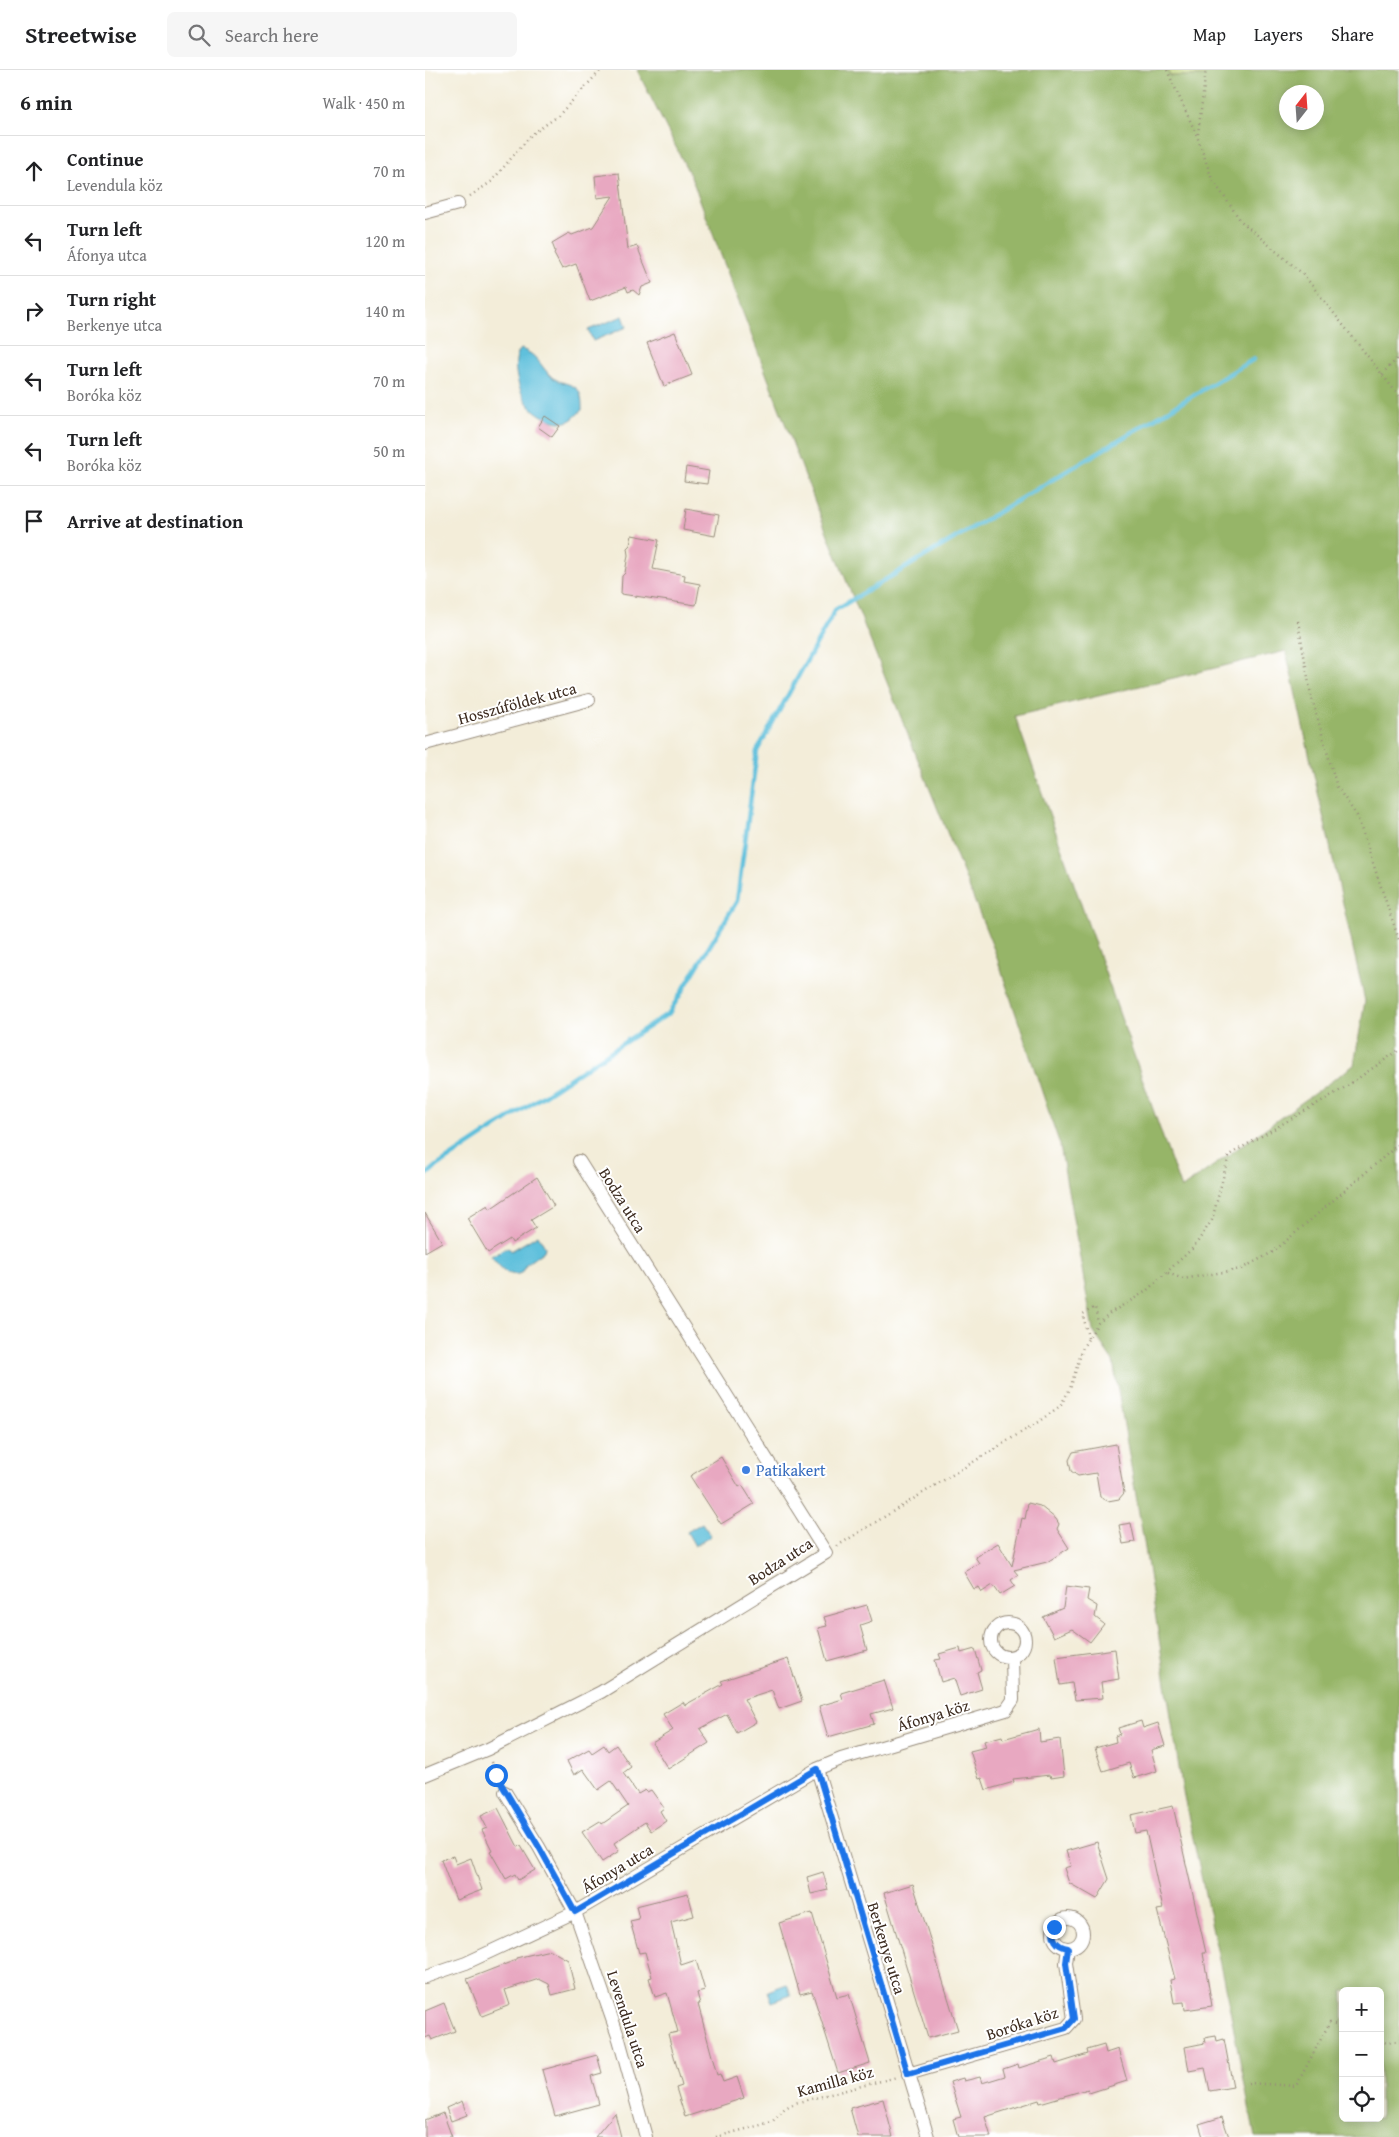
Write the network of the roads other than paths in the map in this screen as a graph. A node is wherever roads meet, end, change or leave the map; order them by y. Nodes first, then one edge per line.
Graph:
1 (458, 204) road end
2 (425, 212) edge
3 (589, 700) dead end
4 (425, 744) edge
5 (579, 1161) dead end
6 (1013, 1657) dead end
7 (817, 1769) junction
8 (425, 1775) edge
9 (505, 1792) road end
10 (575, 1912) junction
11 (1068, 1948) dead end
12 (425, 1977) edge
13 (908, 2074) junction
14 (646, 2137) edge
15 (927, 2137) edge

1 - 2 street
3 - 4 street, Hosszúföldek utca
5 - 8 street, Bodza utca
6 - 7 street, Áfonya köz
7 - 10 street, Áfonya utca
7 - 13 street, Berkenye utca
9 - 10 street, Levendula utca
10 - 12 street, Áfonya utca
10 - 14 street, Levendula utca
11 - 13 street, Boróka köz
13 - 15 street, Berkenye utca

